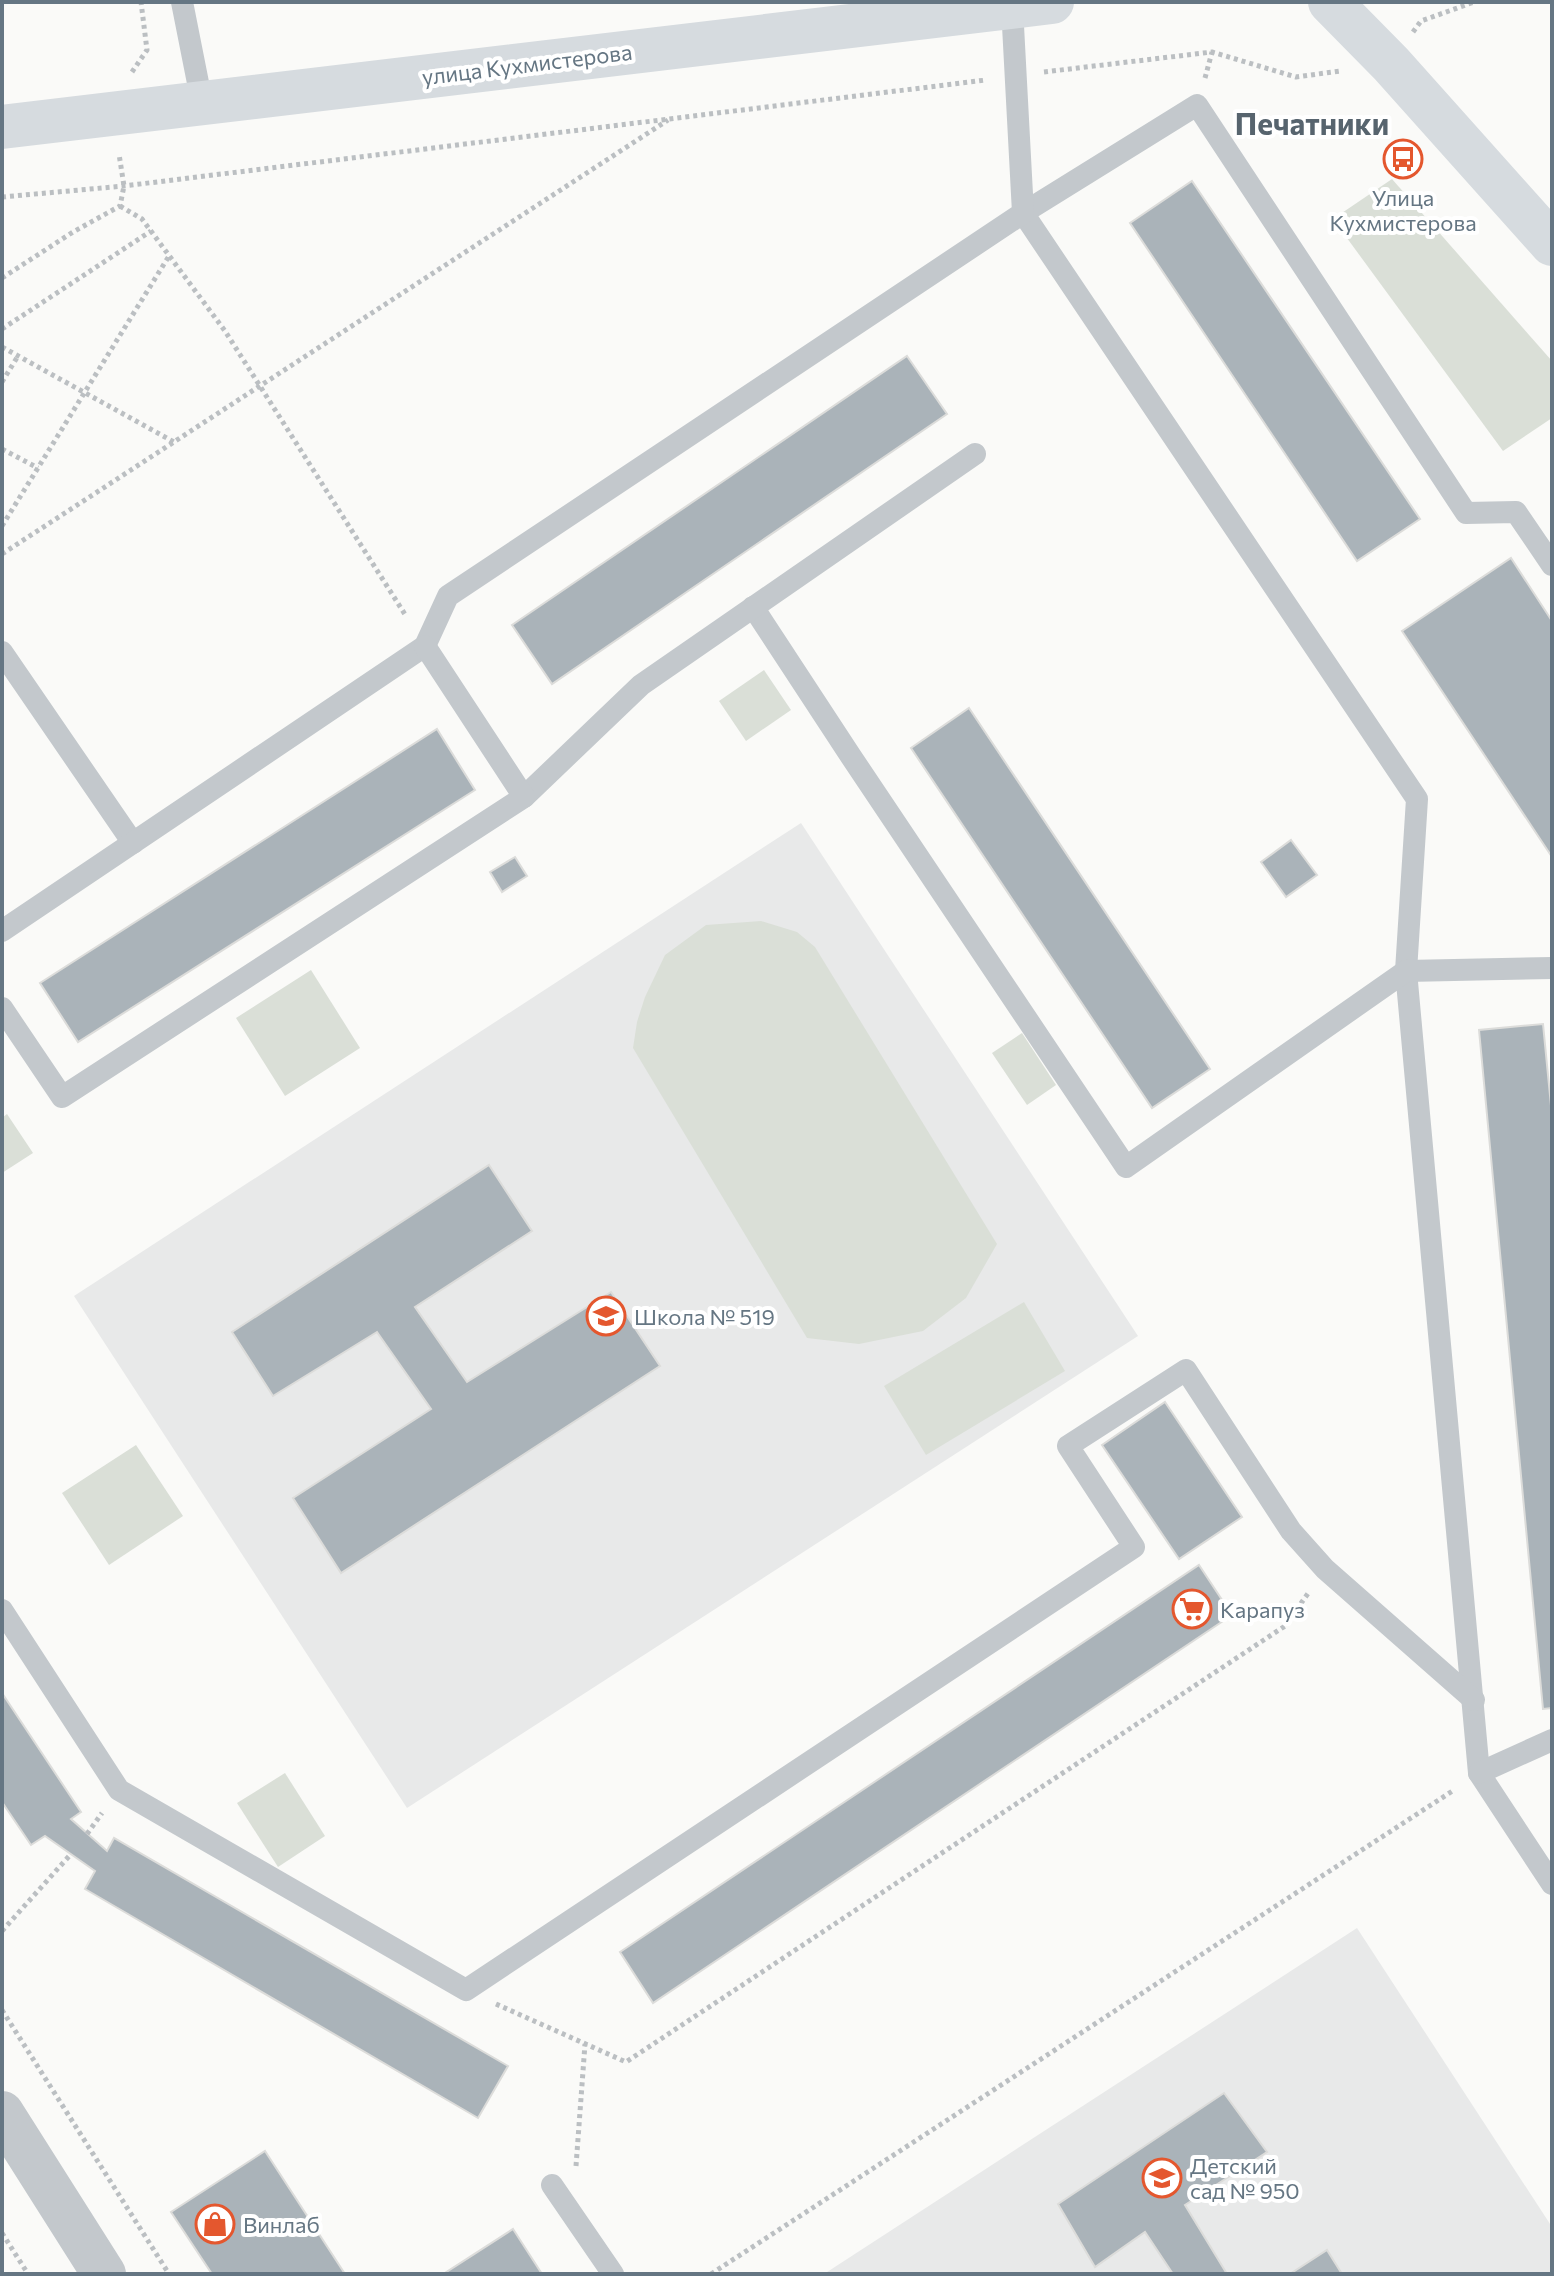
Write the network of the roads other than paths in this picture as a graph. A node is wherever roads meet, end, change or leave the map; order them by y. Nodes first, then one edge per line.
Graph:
1 (182, 2) edge
2 (1330, 2) edge
3 (1032, 4) edge
4 (202, 103) junction
5 (2, 127) edge
6 (1023, 213) junction
7 (1552, 244) edge
8 (975, 454) dead end
9 (1552, 565) edge
10 (753, 607) junction
11 (425, 646) junction
12 (2, 652) edge
13 (524, 797) junction
14 (133, 843) junction
15 (2, 931) edge
16 (1552, 968) edge
17 (1406, 971) junction
18 (2, 1008) edge
19 (2, 1610) edge
20 (1474, 1700) junction
21 (1552, 1740) edge
22 (1479, 1773) junction
23 (1552, 1884) edge
24 (2, 2113) edge
25 (552, 2185) dead end
26 (104, 2274) edge
27 (613, 2274) edge

1 - 4 lane
2 - 7 main road
3 - 4 main road, улица Кухмистерова
3 - 6 lane
4 - 5 main road, улица Кухмистерова
6 - 9 lane
6 - 11 lane
6 - 17 lane
8 - 10 lane
10 - 13 lane
10 - 17 lane
11 - 13 lane
11 - 14 lane
12 - 14 lane
13 - 18 lane
14 - 15 lane
16 - 17 lane
17 - 20 lane
19 - 20 lane
20 - 22 lane
21 - 22 lane
22 - 23 lane
24 - 26 street
25 - 27 lane

